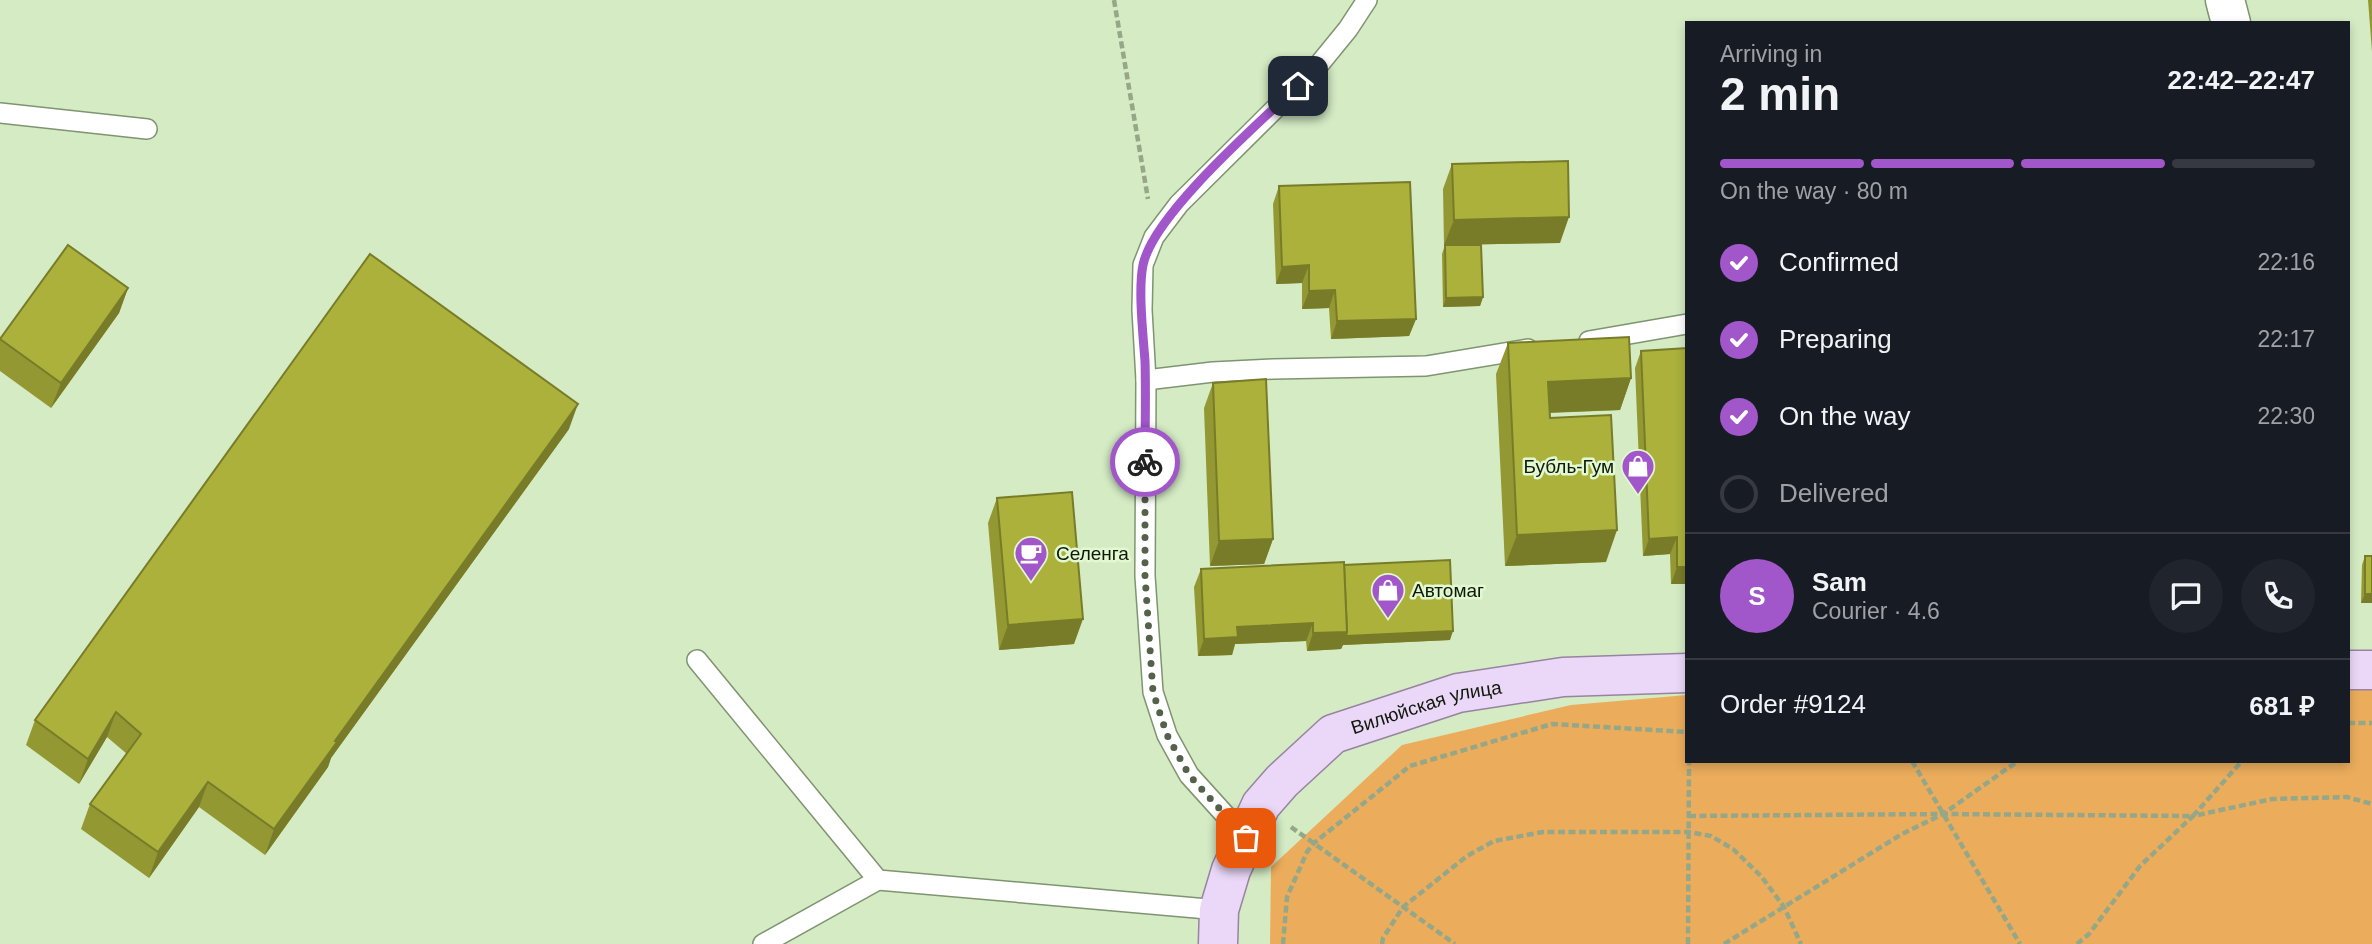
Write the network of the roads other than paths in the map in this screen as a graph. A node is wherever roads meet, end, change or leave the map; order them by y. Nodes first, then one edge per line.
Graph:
1 (1367, 0) edge
2 (2225, 0) edge
3 (2230, 21) edge
4 (0, 113) edge
5 (147, 129) dead end
6 (1685, 324) edge
7 (1146, 380) junction
8 (698, 660) dead end
9 (2350, 670) edge
10 (2372, 670) edge
11 (1685, 673) edge
12 (1253, 822) junction
13 (878, 880) junction
14 (1218, 927) edge
15 (763, 944) edge

1 - 7 lane
2 - 3 street
4 - 5 lane
6 - 7 lane
7 - 12 lane
8 - 13 lane
9 - 10 main road
11 - 12 main road, Вилюйская улица
12 - 14 main road, Вилюйская улица
13 - 14 lane
13 - 15 lane

